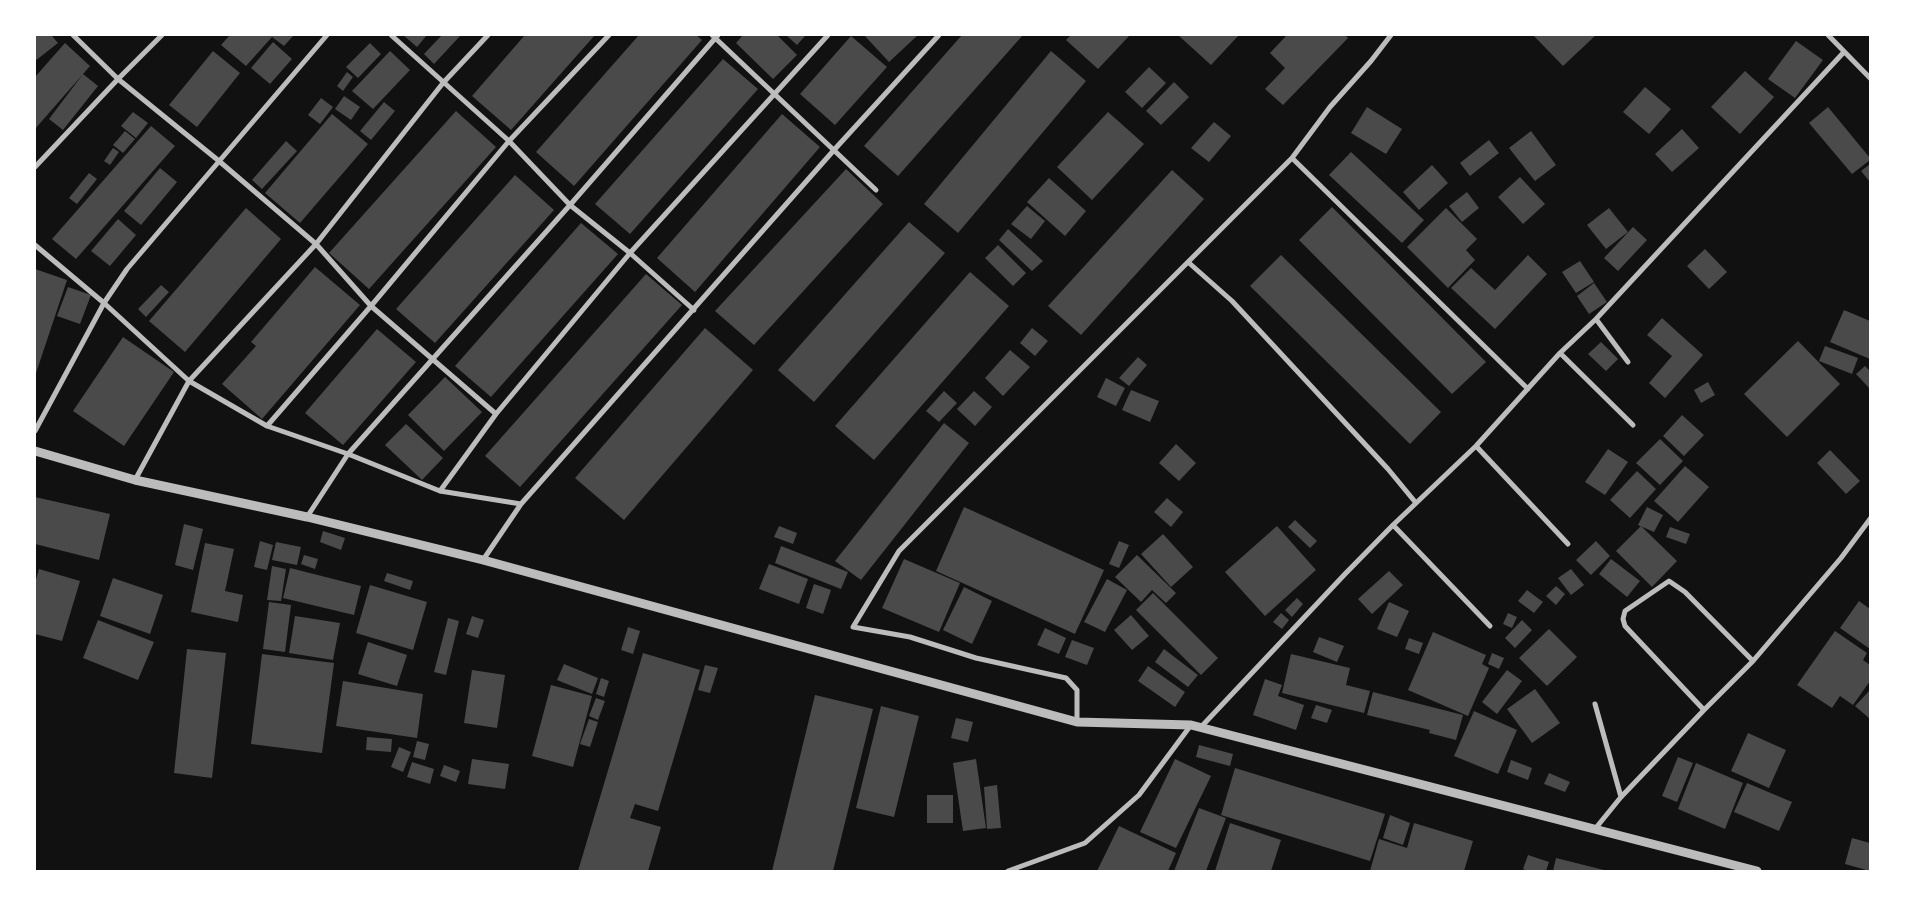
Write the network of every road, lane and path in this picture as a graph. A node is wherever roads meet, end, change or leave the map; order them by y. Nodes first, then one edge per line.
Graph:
1 (74, 35) edge
2 (162, 35) edge
3 (327, 35) edge
4 (392, 35) edge
5 (488, 35) edge
6 (609, 35) edge
7 (828, 35) edge
8 (939, 35) edge
9 (1392, 35) edge
10 (1828, 35) edge
11 (715, 36) edge
12 (1844, 52) junction
13 (118, 78) junction
14 (1870, 78) edge
15 (443, 83) junction
16 (775, 95) junction
17 (509, 141) junction
18 (834, 150) junction
19 (1292, 158) junction
20 (219, 161) junction
21 (35, 167) edge
22 (876, 190) dead end
23 (570, 206) junction
24 (35, 244) edge
25 (316, 244) junction
26 (630, 253) junction
27 (1188, 262) junction
28 (104, 303) junction
29 (371, 306) junction
30 (694, 310) junction
31 (1596, 319) junction
32 (1560, 353) junction
33 (432, 360) junction
34 (1628, 362) dead end
35 (189, 381) junction
36 (1528, 389) junction
37 (496, 414) junction
38 (1633, 425) dead end
39 (267, 426) junction
40 (35, 431) edge
41 (1476, 446) junction
42 (35, 450) edge
43 (348, 454) junction
44 (135, 480) junction
45 (440, 491) junction
46 (1416, 503) junction
47 (522, 504) junction
48 (306, 518) junction
49 (1869, 524) edge
50 (1393, 525) junction
51 (1568, 544) dead end
52 (483, 560) junction
53 (1490, 626) dead end
54 (1754, 661) junction
55 (1596, 704) dead end
56 (1704, 710) junction
57 (1076, 722) junction
58 (1191, 724) junction
59 (1201, 727) junction
60 (1621, 797) junction
61 (1595, 829) junction
62 (1008, 871) edge
63 (1757, 871) edge

1 - 13 street
2 - 13 street
3 - 20 street
4 - 15 street
5 - 15 street
6 - 17 street
7 - 16 street
8 - 18 street
9 - 19 street
10 - 12 street
11 - 16 street
11 - 23 street
12 - 14 street
12 - 31 street
13 - 20 street
13 - 21 street
15 - 17 street
15 - 25 street
16 - 18 street
16 - 26 street
17 - 23 street
17 - 29 street
18 - 22 street
18 - 30 street
19 - 27 street
19 - 36 street
20 - 25 street
20 - 28 street
23 - 26 street
23 - 33 street
24 - 28 street
25 - 29 street
25 - 35 street
26 - 30 street
26 - 37 street
27 - 46 street
27 - 57 street
28 - 35 street
28 - 40 street
29 - 33 street
29 - 39 street
30 - 47 street
31 - 32 street
31 - 34 street
32 - 36 street
32 - 38 street
33 - 37 street
33 - 43 street
35 - 39 street
35 - 44 street
36 - 41 street
37 - 45 street
39 - 43 street
41 - 46 street
41 - 51 street
42 - 44 street
43 - 45 street
43 - 48 street
44 - 48 street
45 - 47 street
46 - 50 street
47 - 52 street
48 - 52 street
49 - 54 street
50 - 53 street
50 - 59 street
52 - 57 street
54 - 56 street
54 - 56 street
55 - 60 street
56 - 60 street
57 - 58 street
58 - 59 street
58 - 62 street
59 - 61 street
60 - 61 street
61 - 63 street

